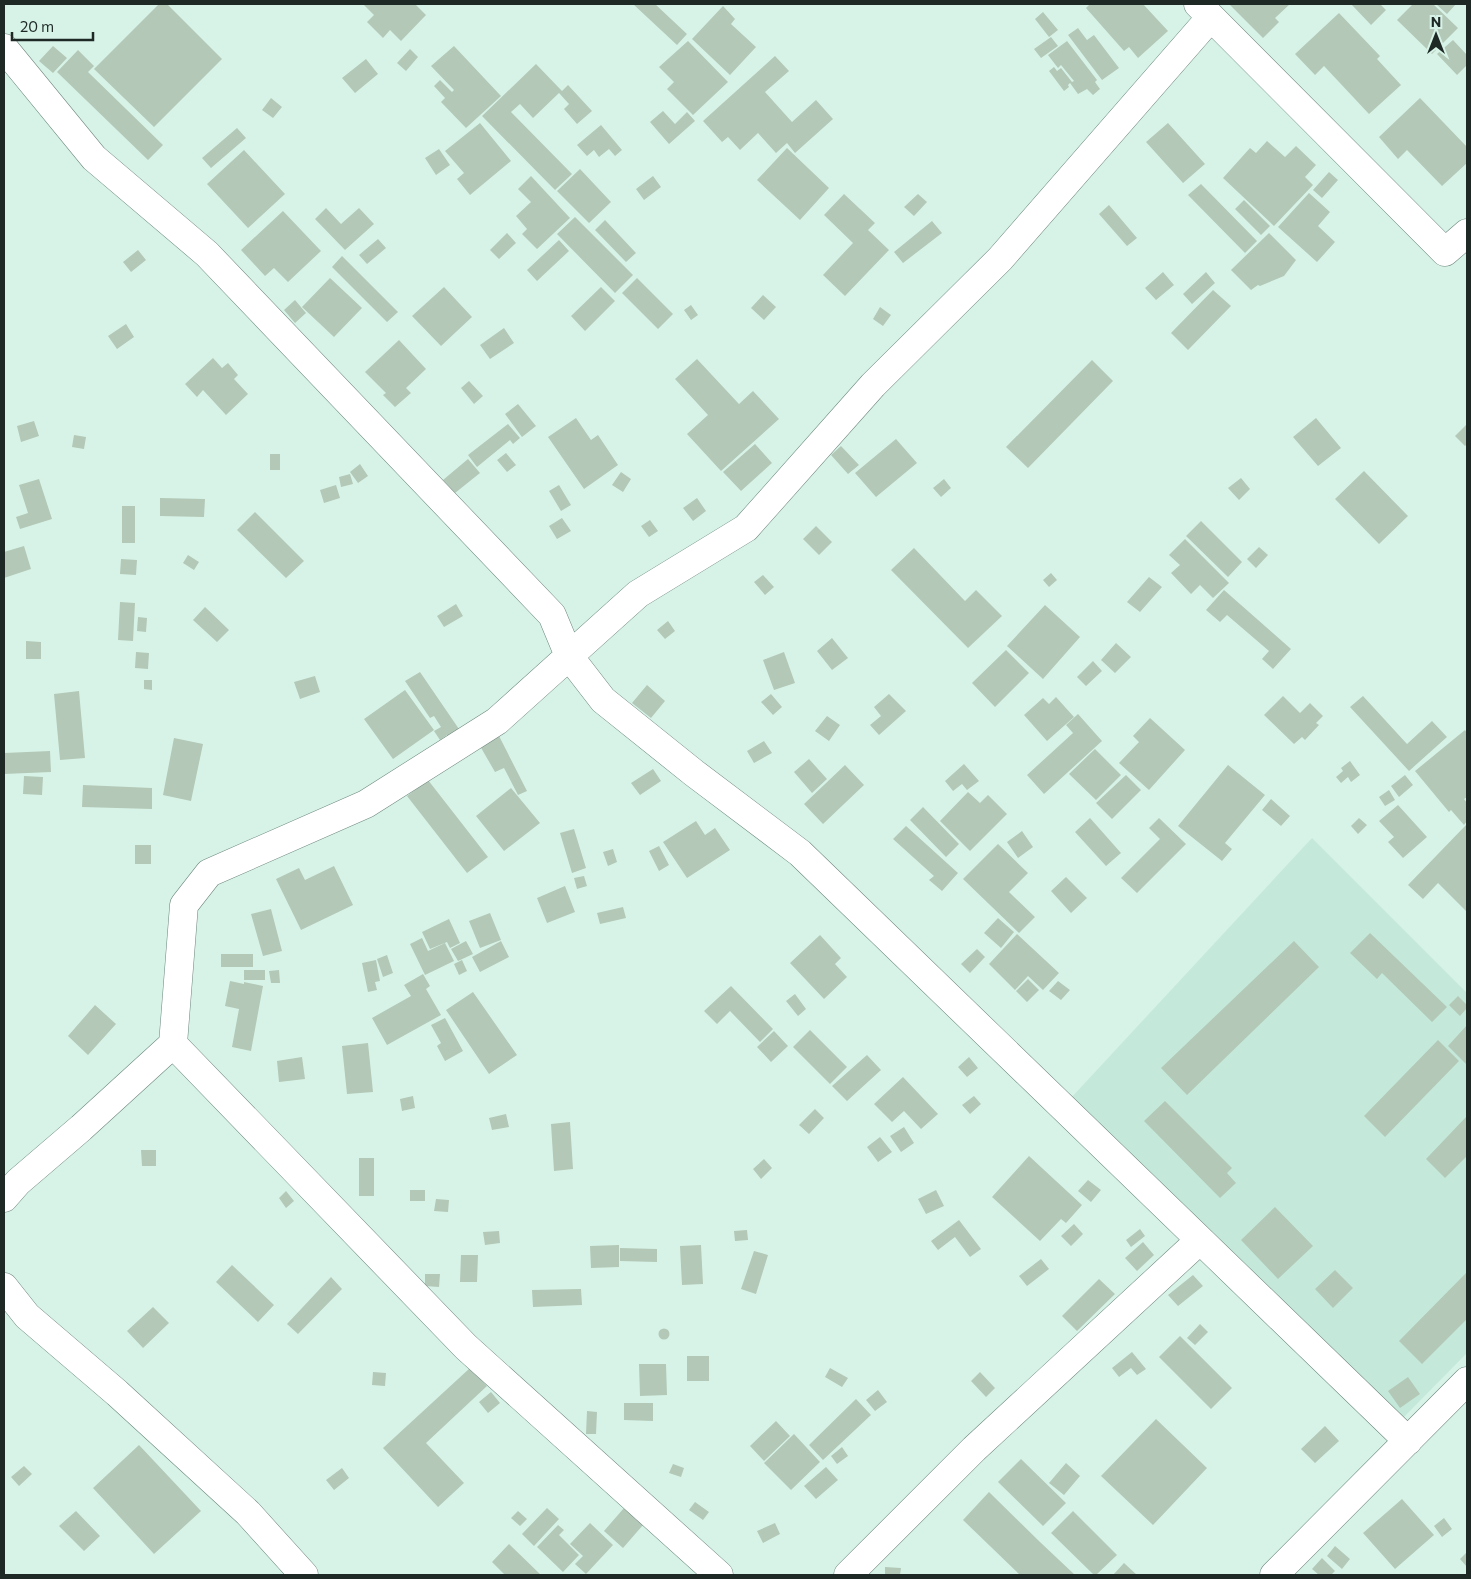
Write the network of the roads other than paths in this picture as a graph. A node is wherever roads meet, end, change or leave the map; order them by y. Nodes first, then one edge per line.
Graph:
1 (1204, 10) edge
2 (4, 48) edge
3 (1467, 233) edge
4 (569, 656) junction
5 (173, 1044) junction
6 (4, 1198) edge
7 (1200, 1240) junction
8 (4, 1287) edge
9 (1467, 1381) edge
10 (1408, 1441) junction
11 (304, 1575) edge
12 (719, 1575) edge
13 (848, 1575) edge
14 (1274, 1575) edge

1 - 3 street
1 - 4 street
2 - 4 street
4 - 5 street
4 - 7 street
5 - 6 street
5 - 12 street
7 - 10 street
7 - 13 street
8 - 11 street
9 - 10 street
10 - 14 street

